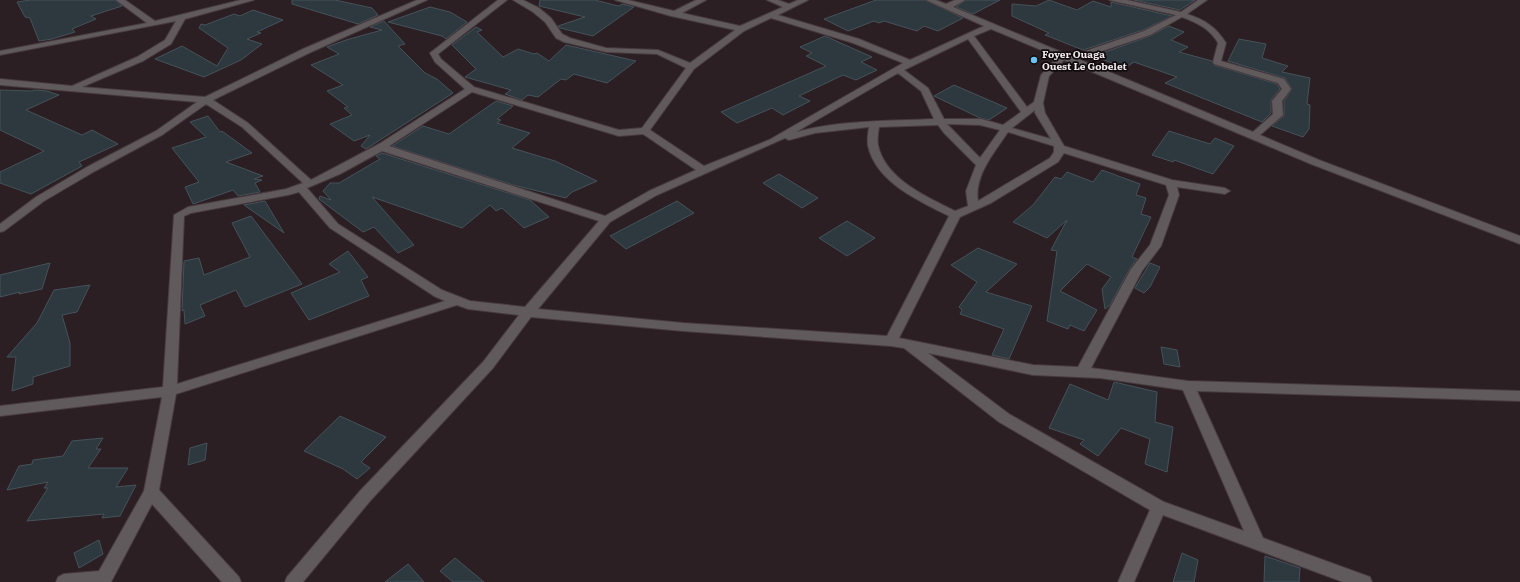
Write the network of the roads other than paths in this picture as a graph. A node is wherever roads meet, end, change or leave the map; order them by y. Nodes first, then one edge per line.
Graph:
1 (120, 0) edge
2 (250, 0) edge
3 (423, 0) edge
4 (503, 0) edge
5 (517, 0) edge
6 (619, 0) edge
7 (702, 0) edge
8 (771, 0) edge
9 (804, 0) edge
10 (930, 0) edge
11 (961, 0) edge
12 (1113, 0) edge
13 (1203, 0) edge
14 (790, 7) junction
15 (946, 7) junction
16 (674, 14) junction
17 (1182, 15) junction
18 (773, 16) junction
19 (182, 17) junction
20 (154, 24) junction
21 (990, 26) junction
22 (741, 29) junction
23 (969, 35) junction
24 (0, 53) edge
25 (1067, 58) junction
26 (910, 63) junction
27 (691, 67) junction
28 (898, 70) junction
29 (0, 82) edge
30 (74, 87) junction
31 (471, 89) junction
32 (206, 100) junction
33 (1038, 103) junction
34 (1026, 112) junction
35 (940, 121) junction
36 (874, 124) junction
37 (1006, 128) junction
38 (645, 131) junction
39 (1254, 136) junction
40 (772, 142) junction
41 (1059, 146) junction
42 (381, 147) junction
43 (981, 164) junction
44 (703, 170) junction
45 (1171, 183) junction
46 (306, 186) junction
47 (1225, 191) dead end
48 (973, 206) junction
49 (955, 215) junction
50 (606, 220) junction
51 (0, 229) edge
52 (1520, 240) edge
53 (458, 301) junction
54 (528, 312) junction
55 (891, 341) junction
56 (905, 344) junction
57 (1082, 372) junction
58 (1188, 386) junction
59 (170, 392) junction
60 (1520, 396) edge
61 (0, 412) edge
62 (151, 492) junction
63 (1159, 507) junction
64 (1257, 542) junction
65 (103, 580) edge
66 (64, 582) edge
67 (233, 582) edge
68 (293, 582) edge
69 (1126, 582) edge
70 (1364, 582) edge

1 - 20 street
2 - 19 street
3 - 32 street
4 - 31 street
5 - 27 street
6 - 16 street
7 - 16 street
8 - 14 street
9 - 14 street
10 - 15 street
11 - 15 street
12 - 17 street
13 - 17 street
14 - 18 street
15 - 21 street
16 - 22 street
17 - 25 street
17 - 39 street
18 - 22 street
18 - 26 street
19 - 20 street
19 - 30 street
20 - 24 street
21 - 23 street
21 - 25 street
22 - 27 street
23 - 26 street
23 - 34 street
25 - 33 street
25 - 39 street
26 - 28 street
27 - 38 street
28 - 35 street
28 - 40 street
29 - 30 street
30 - 32 street
31 - 38 street
31 - 42 street
32 - 46 street
32 - 51 street
33 - 34 street
33 - 41 street
34 - 37 street
35 - 36 street
35 - 37 street
35 - 43 street
36 - 40 street
36 - 49 street
37 - 41 street
37 - 43 street
38 - 44 street
39 - 52 street
40 - 44 street
41 - 45 street
41 - 48 street
42 - 46 street
42 - 50 street
43 - 48 street
44 - 50 street
45 - 47 street
45 - 57 street
46 - 53 street
46 - 59 street
48 - 49 street
49 - 55 street
50 - 54 street
53 - 54 street
53 - 59 street
54 - 55 street
54 - 68 street
55 - 56 street
56 - 57 street
56 - 63 street
57 - 58 street
58 - 60 street
58 - 64 street
59 - 61 street
59 - 62 street
62 - 65 street
62 - 67 street
63 - 64 street
63 - 69 street
64 - 70 street
65 - 66 street

